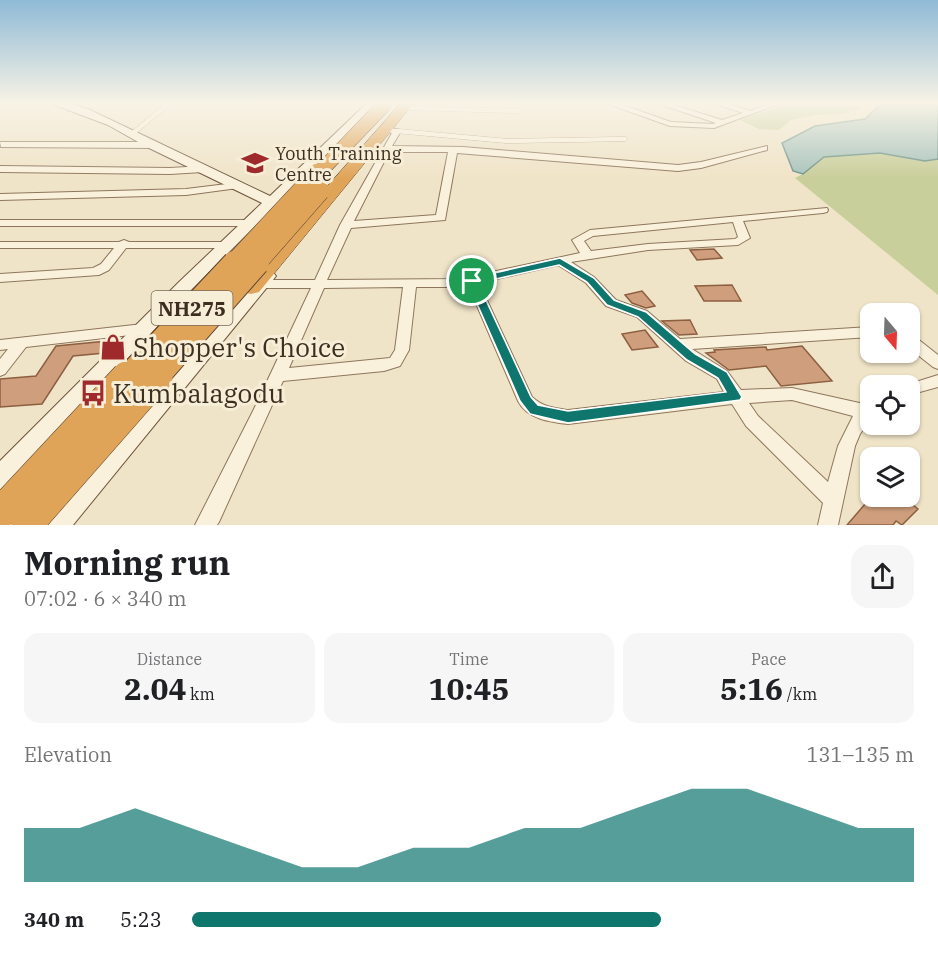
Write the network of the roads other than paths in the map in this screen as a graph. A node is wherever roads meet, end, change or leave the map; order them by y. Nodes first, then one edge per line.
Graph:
1 (121, 128) edge
2 (139, 128) edge
3 (348, 128) edge
4 (354, 128) edge
5 (361, 128) edge
6 (383, 128) edge
7 (387, 128) edge
8 (394, 131) junction
9 (132, 134) junction
10 (624, 139) dead end
11 (1, 144) edge
12 (151, 145) junction
13 (764, 148) dead end
14 (386, 149) junction
15 (453, 150) junction
16 (0, 169) edge
17 (203, 169) junction
18 (235, 186) junction
19 (0, 197) edge
20 (275, 204) junction
21 (823, 210) dead end
22 (311, 218) junction
23 (737, 219) junction
24 (0, 223) edge
25 (250, 223) junction
26 (345, 225) junction
27 (124, 243) junction
28 (0, 245) edge
29 (230, 245) junction
30 (587, 255) junction
31 (560, 261) junction
32 (0, 278) edge
33 (472, 281) junction
34 (260, 284) junction
35 (319, 284) junction
36 (410, 285) junction
37 (143, 329) junction
38 (860, 333) edge
39 (21, 343) junction
40 (0, 345) edge
41 (677, 345) junction
42 (920, 349) edge
43 (938, 363) edge
44 (0, 370) edge
45 (278, 375) junction
46 (938, 381) edge
47 (920, 386) edge
48 (735, 397) junction
49 (860, 408) edge
50 (860, 420) edge
51 (8, 464) edge
52 (0, 478) edge
53 (0, 495) edge
54 (834, 501) junction
55 (0, 513) edge
56 (27, 525) edge
57 (43, 525) edge
58 (56, 525) edge
59 (205, 525) edge
60 (828, 525) edge

1 - 9 street
2 - 9 lane
3 - 20 street, NH275
4 - 20 highway, NH275
5 - 55 highway, NH275, bridge
6 - 56 highway, NH275, bridge
7 - 22 highway, NH275
8 - 10 lane
8 - 14 street
8 - 34 street, NH275
9 - 12 street
11 - 12 street
12 - 17 street
13 - 15 street
14 - 15 street
14 - 26 street
15 - 26 street
16 - 17 street
17 - 18 street
18 - 19 street
18 - 20 street
20 - 22 street
20 - 25 street, NH275
20 - 53 highway, NH275
21 - 23 street
22 - 57 highway, NH275
23 - 30 street
23 - 30 street
24 - 25 street
25 - 29 street, NH275
26 - 35 street
27 - 28 street
27 - 29 street
27 - 32 street
29 - 37 street, NH275
30 - 31 street
31 - 33 street
31 - 41 street
33 - 36 street
33 - 48 street
34 - 35 street
34 - 58 street, NH275
35 - 36 street
35 - 45 street
36 - 45 street
37 - 39 street
37 - 51 street, NH275
38 - 41 street
39 - 40 street
39 - 44 street
41 - 48 street
42 - 43 street
45 - 59 street
46 - 47 street
48 - 49 street
48 - 54 street
50 - 54 street
51 - 52 street, NH275
54 - 60 street

